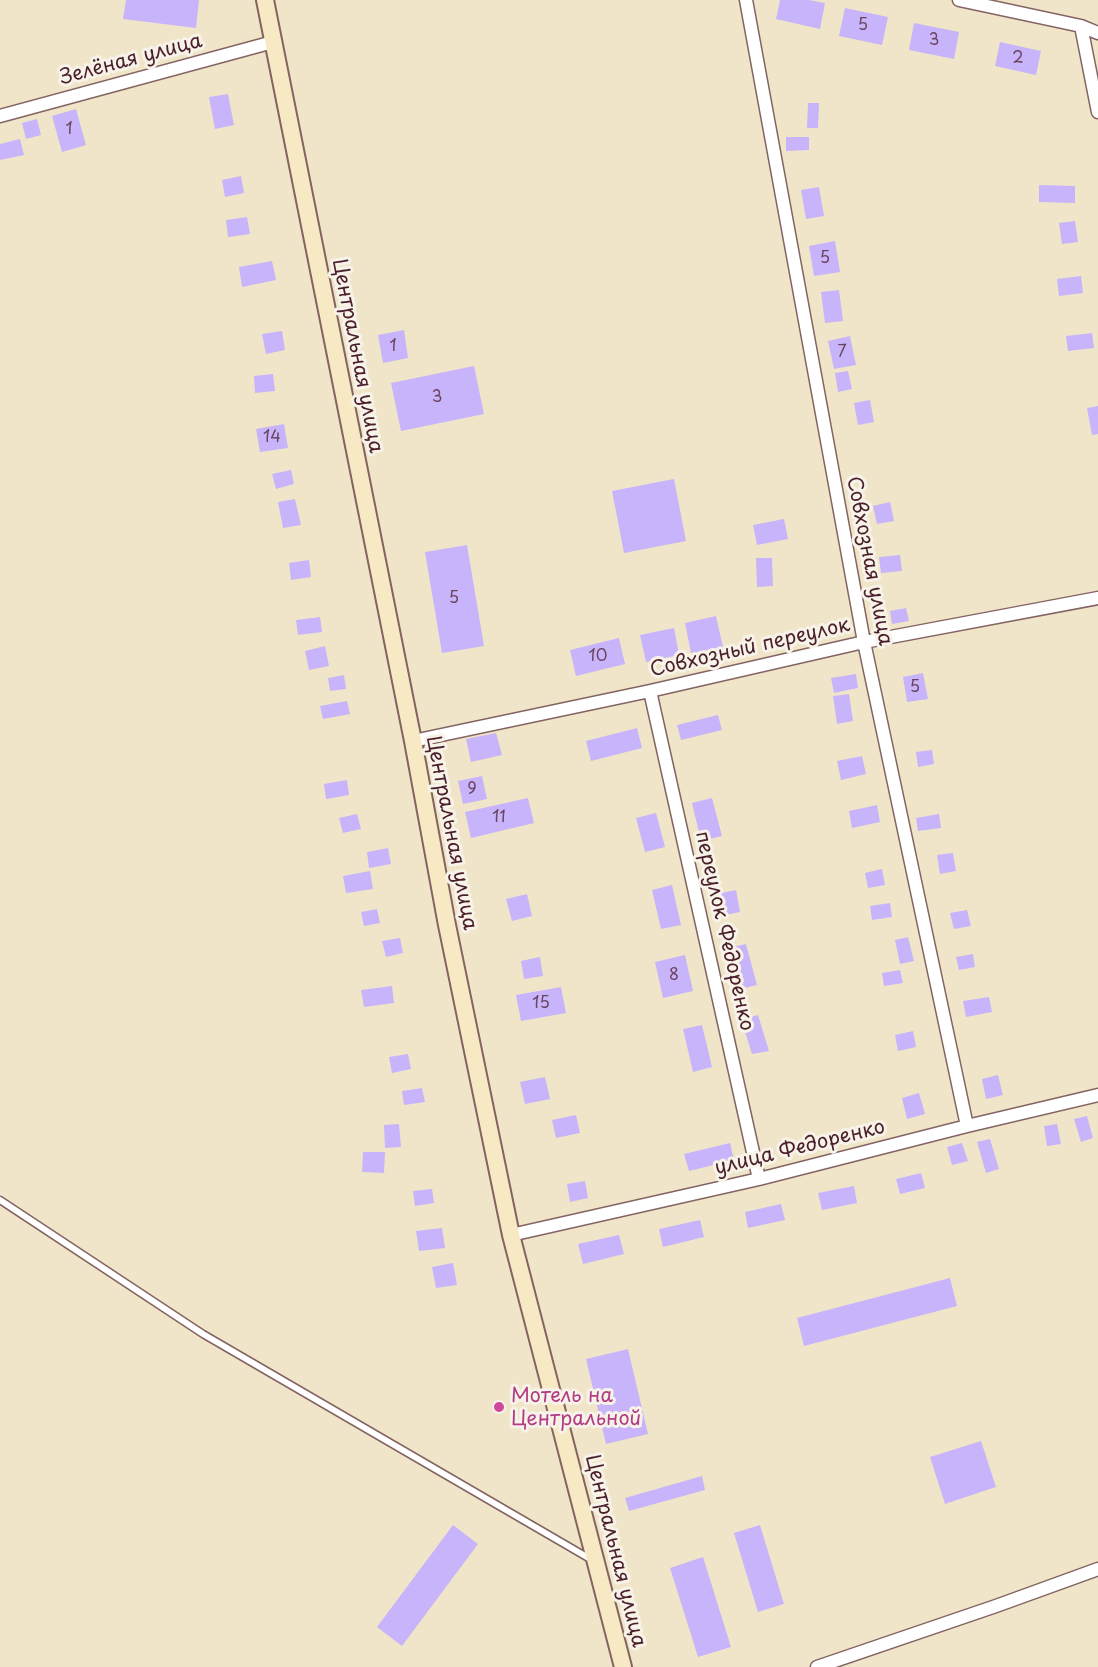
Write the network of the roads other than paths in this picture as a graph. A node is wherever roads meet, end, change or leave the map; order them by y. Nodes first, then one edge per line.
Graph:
1 (265, 0) edge
2 (746, 0) edge
3 (959, 0) edge
4 (1081, 26) junction
5 (1098, 33) edge
6 (273, 42) junction
7 (1098, 112) edge
8 (0, 116) edge
9 (1098, 598) edge
10 (864, 642) junction
11 (650, 691) junction
12 (413, 741) junction
13 (1098, 1095) edge
14 (967, 1126) junction
15 (759, 1179) junction
16 (0, 1200) edge
17 (511, 1235) junction
18 (597, 1564) junction
19 (1098, 1569) edge
20 (623, 1667) edge
21 (818, 1667) edge

1 - 6 street, Центральная улица
2 - 10 street, Совхозная улица
3 - 4 street
4 - 5 street
4 - 7 street
6 - 8 street, Зелёная улица
6 - 12 street, Центральная улица
9 - 10 street, Совхозный переулок
10 - 11 street, Совхозный переулок
10 - 14 street, Совхозная улица
11 - 12 street, Совхозный переулок
11 - 15 street, переулок Федоренко
12 - 17 street, Центральная улица
13 - 14 street, улица Федоренко
14 - 15 street, улица Федоренко
15 - 17 street, улица Федоренко
16 - 18 lane
17 - 18 street, Центральная улица
18 - 20 street, Центральная улица
19 - 21 street

